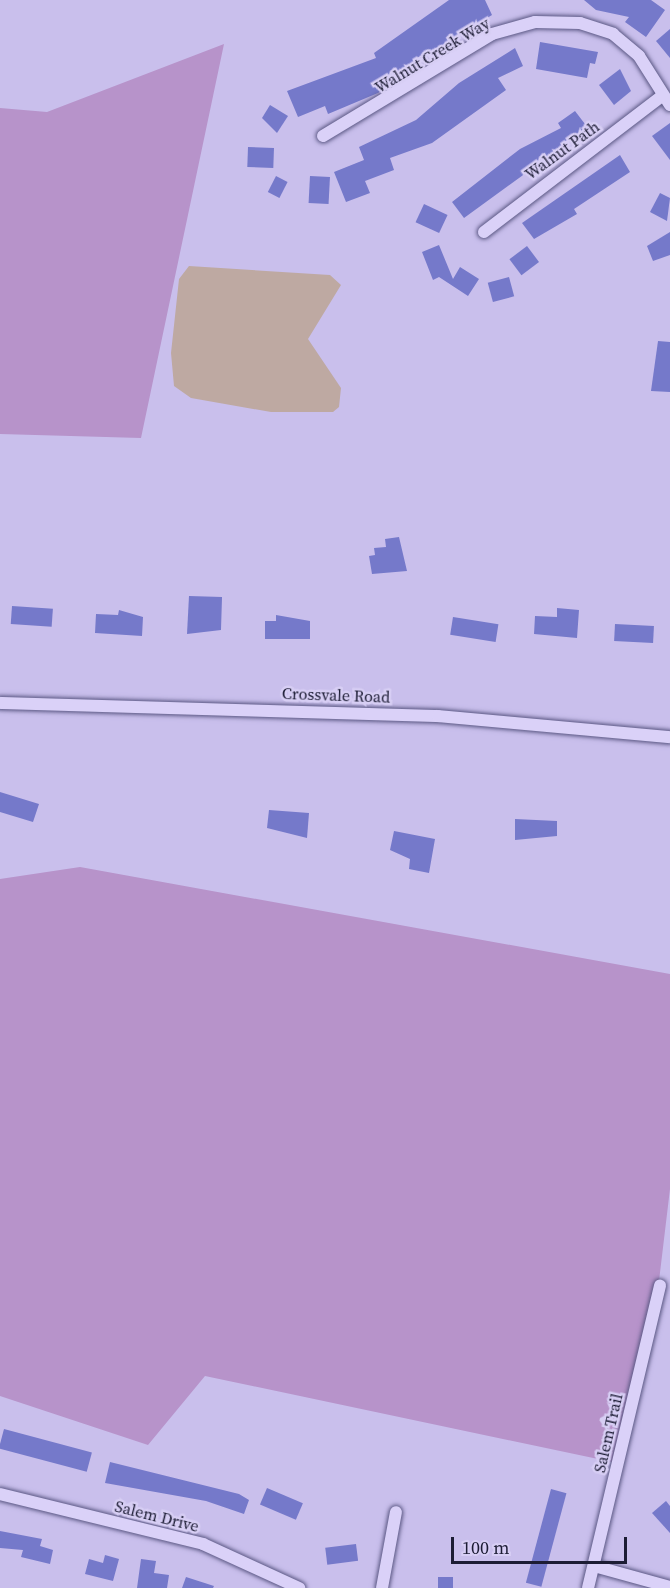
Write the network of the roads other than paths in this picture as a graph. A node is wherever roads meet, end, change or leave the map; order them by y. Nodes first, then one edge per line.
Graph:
1 (666, 100) edge
2 (323, 136) dead end
3 (484, 232) dead end
4 (0, 703) edge
5 (670, 737) edge
6 (660, 1285) dead end
7 (0, 1494) edge
8 (396, 1512) dead end
9 (594, 1566) junction
10 (670, 1587) edge
11 (299, 1588) edge
12 (382, 1588) edge
13 (588, 1588) edge

1 - 2 street, Walnut Creek Way
1 - 3 street, Walnut Path
4 - 5 street, Crossvale Road
6 - 9 street, Salem Trail
7 - 11 street, Salem Drive
8 - 12 street
9 - 10 street
9 - 13 street, Salem Trail

